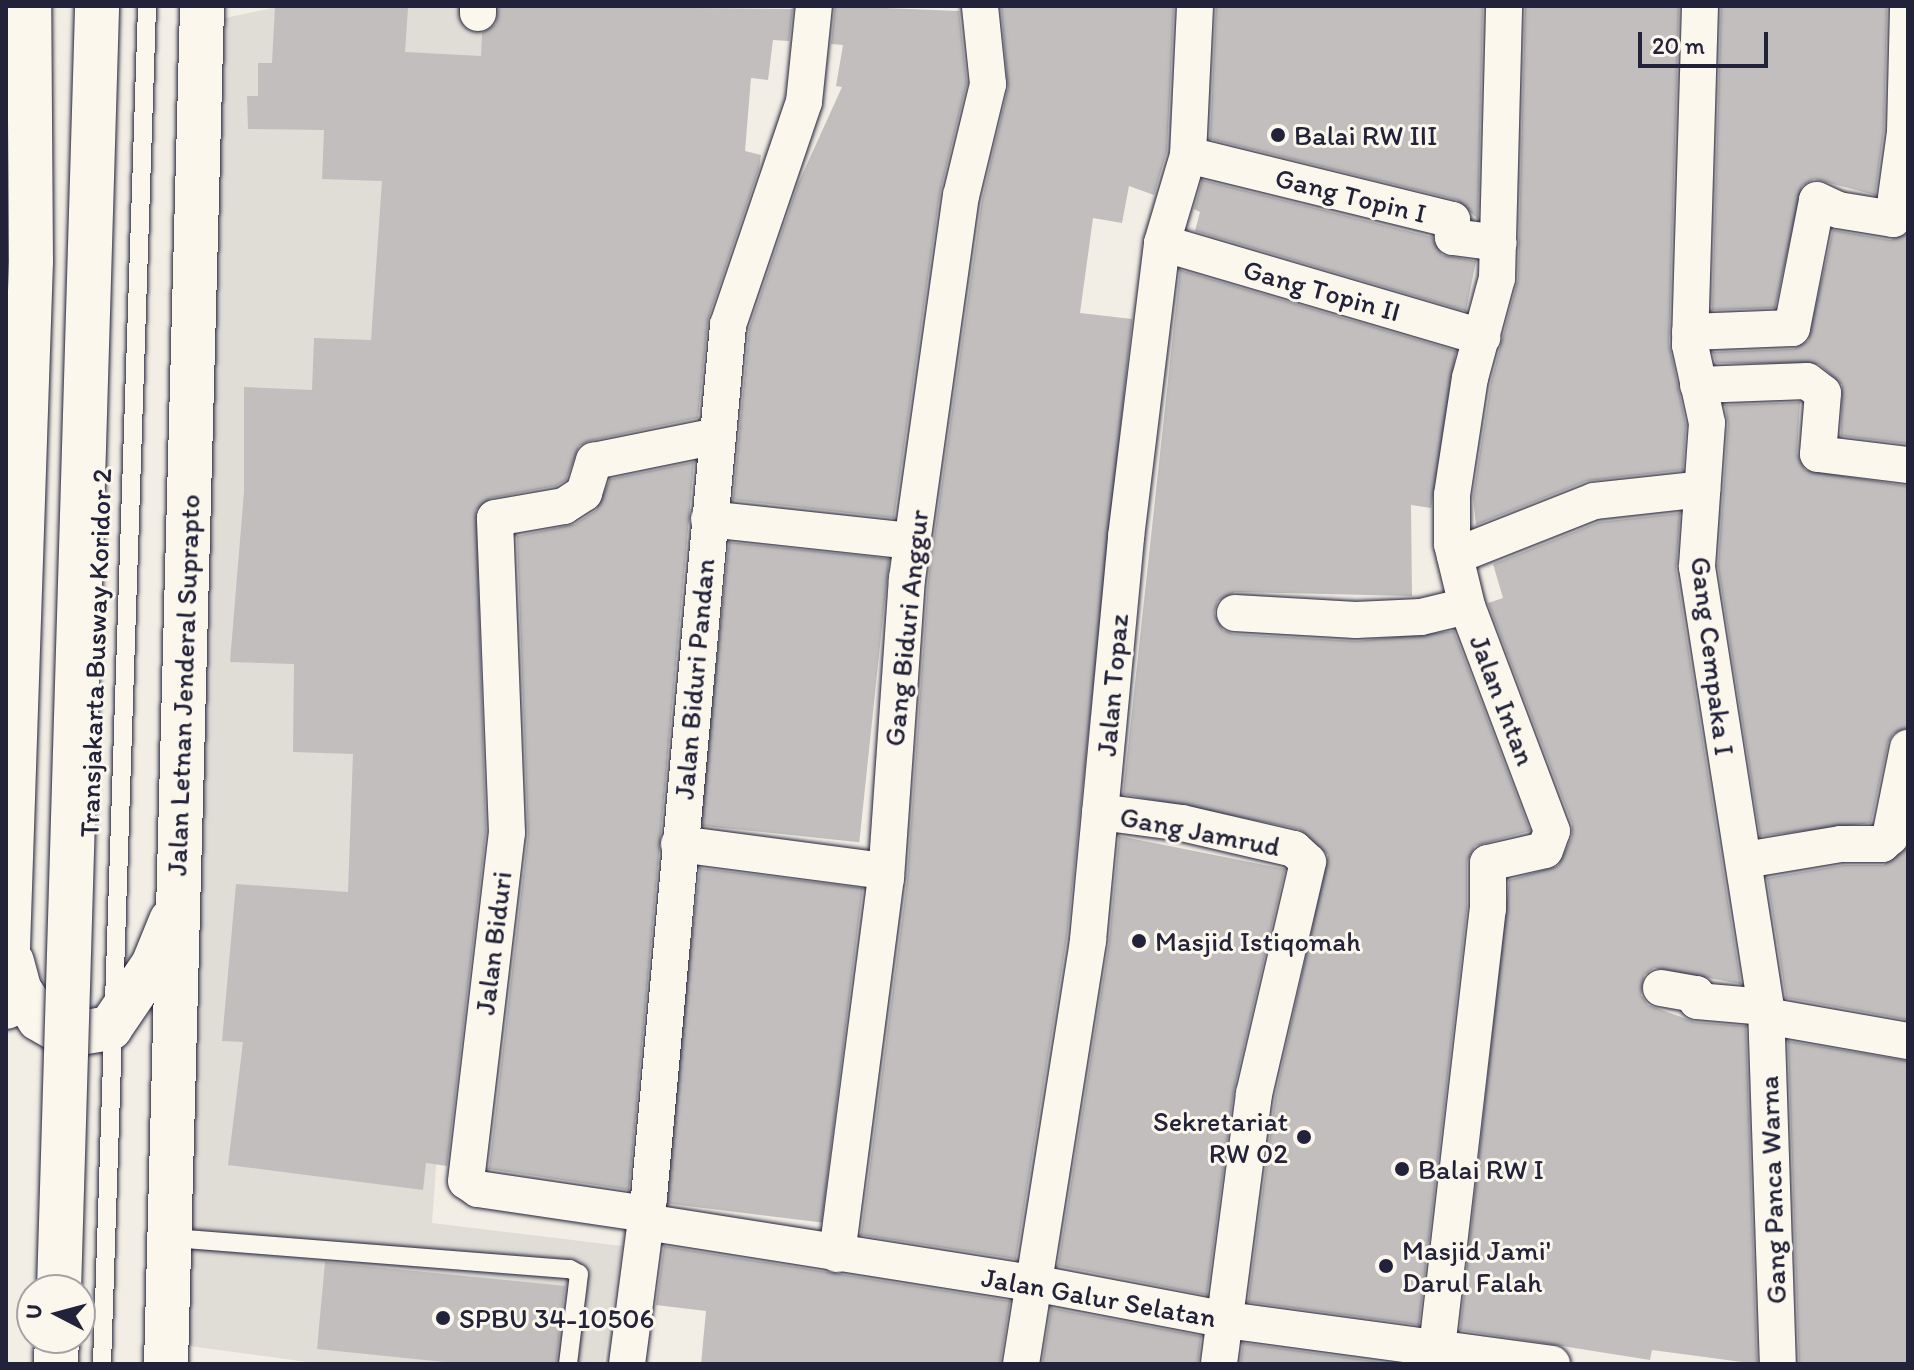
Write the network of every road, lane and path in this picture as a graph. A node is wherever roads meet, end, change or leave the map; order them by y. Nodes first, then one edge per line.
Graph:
1 (29, 6) edge
2 (97, 6) edge
3 (147, 6) edge
4 (202, 6) edge
5 (814, 6) edge
6 (980, 6) edge
7 (1195, 6) edge
8 (1504, 6) edge
9 (1700, 6) edge
10 (1908, 6) edge
11 (1188, 155) junction
12 (1162, 243) junction
13 (1499, 243) junction
14 (19, 261) edge
15 (1690, 332) junction
16 (1482, 337) junction
17 (17, 380) edge
18 (1698, 385) junction
19 (717, 436) junction
20 (1908, 465) edge
21 (1702, 489) junction
22 (709, 519) junction
23 (913, 541) junction
24 (1455, 556) junction
25 (1467, 606) junction
26 (1235, 613) dead end
27 (1908, 748) edge
28 (10, 795) edge
29 (1100, 812) junction
30 (679, 844) junction
31 (1745, 860) junction
32 (885, 871) junction
33 (178, 904) junction
34 (9, 948) junction
35 (1661, 988) dead end
36 (6, 1007) edge
37 (1766, 1011) junction
38 (110, 1028) junction
39 (1908, 1041) edge
40 (647, 1218) junction
41 (173, 1238) junction
42 (837, 1254) junction
43 (59, 1274) edge
44 (1033, 1283) junction
45 (1227, 1320) junction
46 (1437, 1348) junction
47 (1481, 1359) edge
48 (102, 1364) edge
49 (166, 1364) edge
50 (568, 1364) edge
51 (627, 1364) edge
52 (1021, 1364) edge
53 (1219, 1364) edge
54 (1552, 1364) edge
55 (1778, 1364) edge

1 - 14 main road
2 - 43 main road, bridge
3 - 38 lane, Transjakarta Busway Koridor 2
4 - 33 main road, Jalan Letnan Jenderal Suprapto
5 - 19 street, Jalan Biduri Pandan
6 - 23 street, Gang Biduri Anggur
7 - 11 street, Jalan Topaz
8 - 13 street, Jalan Intan
9 - 15 street, Gang Cempaka I
10 - 15 street
11 - 12 street, Jalan Topaz
11 - 13 street, Gang Topin I
12 - 16 street, Gang Topin II
12 - 29 street, Jalan Topaz
13 - 16 street, Jalan Intan
14 - 17 main road
15 - 18 street, Gang Cempaka I
16 - 24 street, Jalan Intan
17 - 28 main road
18 - 20 street
18 - 21 street, Gang Cempaka I
19 - 22 street, Jalan Biduri Pandan
19 - 40 street, Jalan Biduri
21 - 24 street
21 - 31 street, Gang Cempaka I
22 - 23 street
22 - 30 street, Jalan Biduri Pandan
23 - 32 street, Gang Biduri Anggur
24 - 25 street, Jalan Intan
25 - 26 street
25 - 46 street, Jalan Intan
27 - 31 street
28 - 34 main road
29 - 44 street, Jalan Topaz
29 - 45 street, Gang Jamrud
30 - 32 street
30 - 40 street, Jalan Biduri Pandan
31 - 37 street, Gang Cempaka I
32 - 42 street, Gang Biduri Anggur
33 - 38 main road
33 - 41 main road, Jalan Letnan Jenderal Suprapto
34 - 36 main road
34 - 38 main road
35 - 37 street
37 - 39 street
37 - 55 street, Gang Panca Warna
38 - 48 lane, Transjakarta Busway Koridor 2
40 - 42 street, Jalan Galur Selatan
40 - 51 street, Jalan Biduri Pandan
41 - 49 main road, Jalan Letnan Jenderal Suprapto
41 - 50 lane
42 - 44 street, Jalan Galur Selatan
44 - 45 street, Jalan Galur Selatan
44 - 52 street, Jalan Topaz
45 - 46 street, Jalan Galur Selatan
45 - 53 street
46 - 47 street, Jalan Galur Selatan
47 - 54 street, Jalan Galur Selatan

